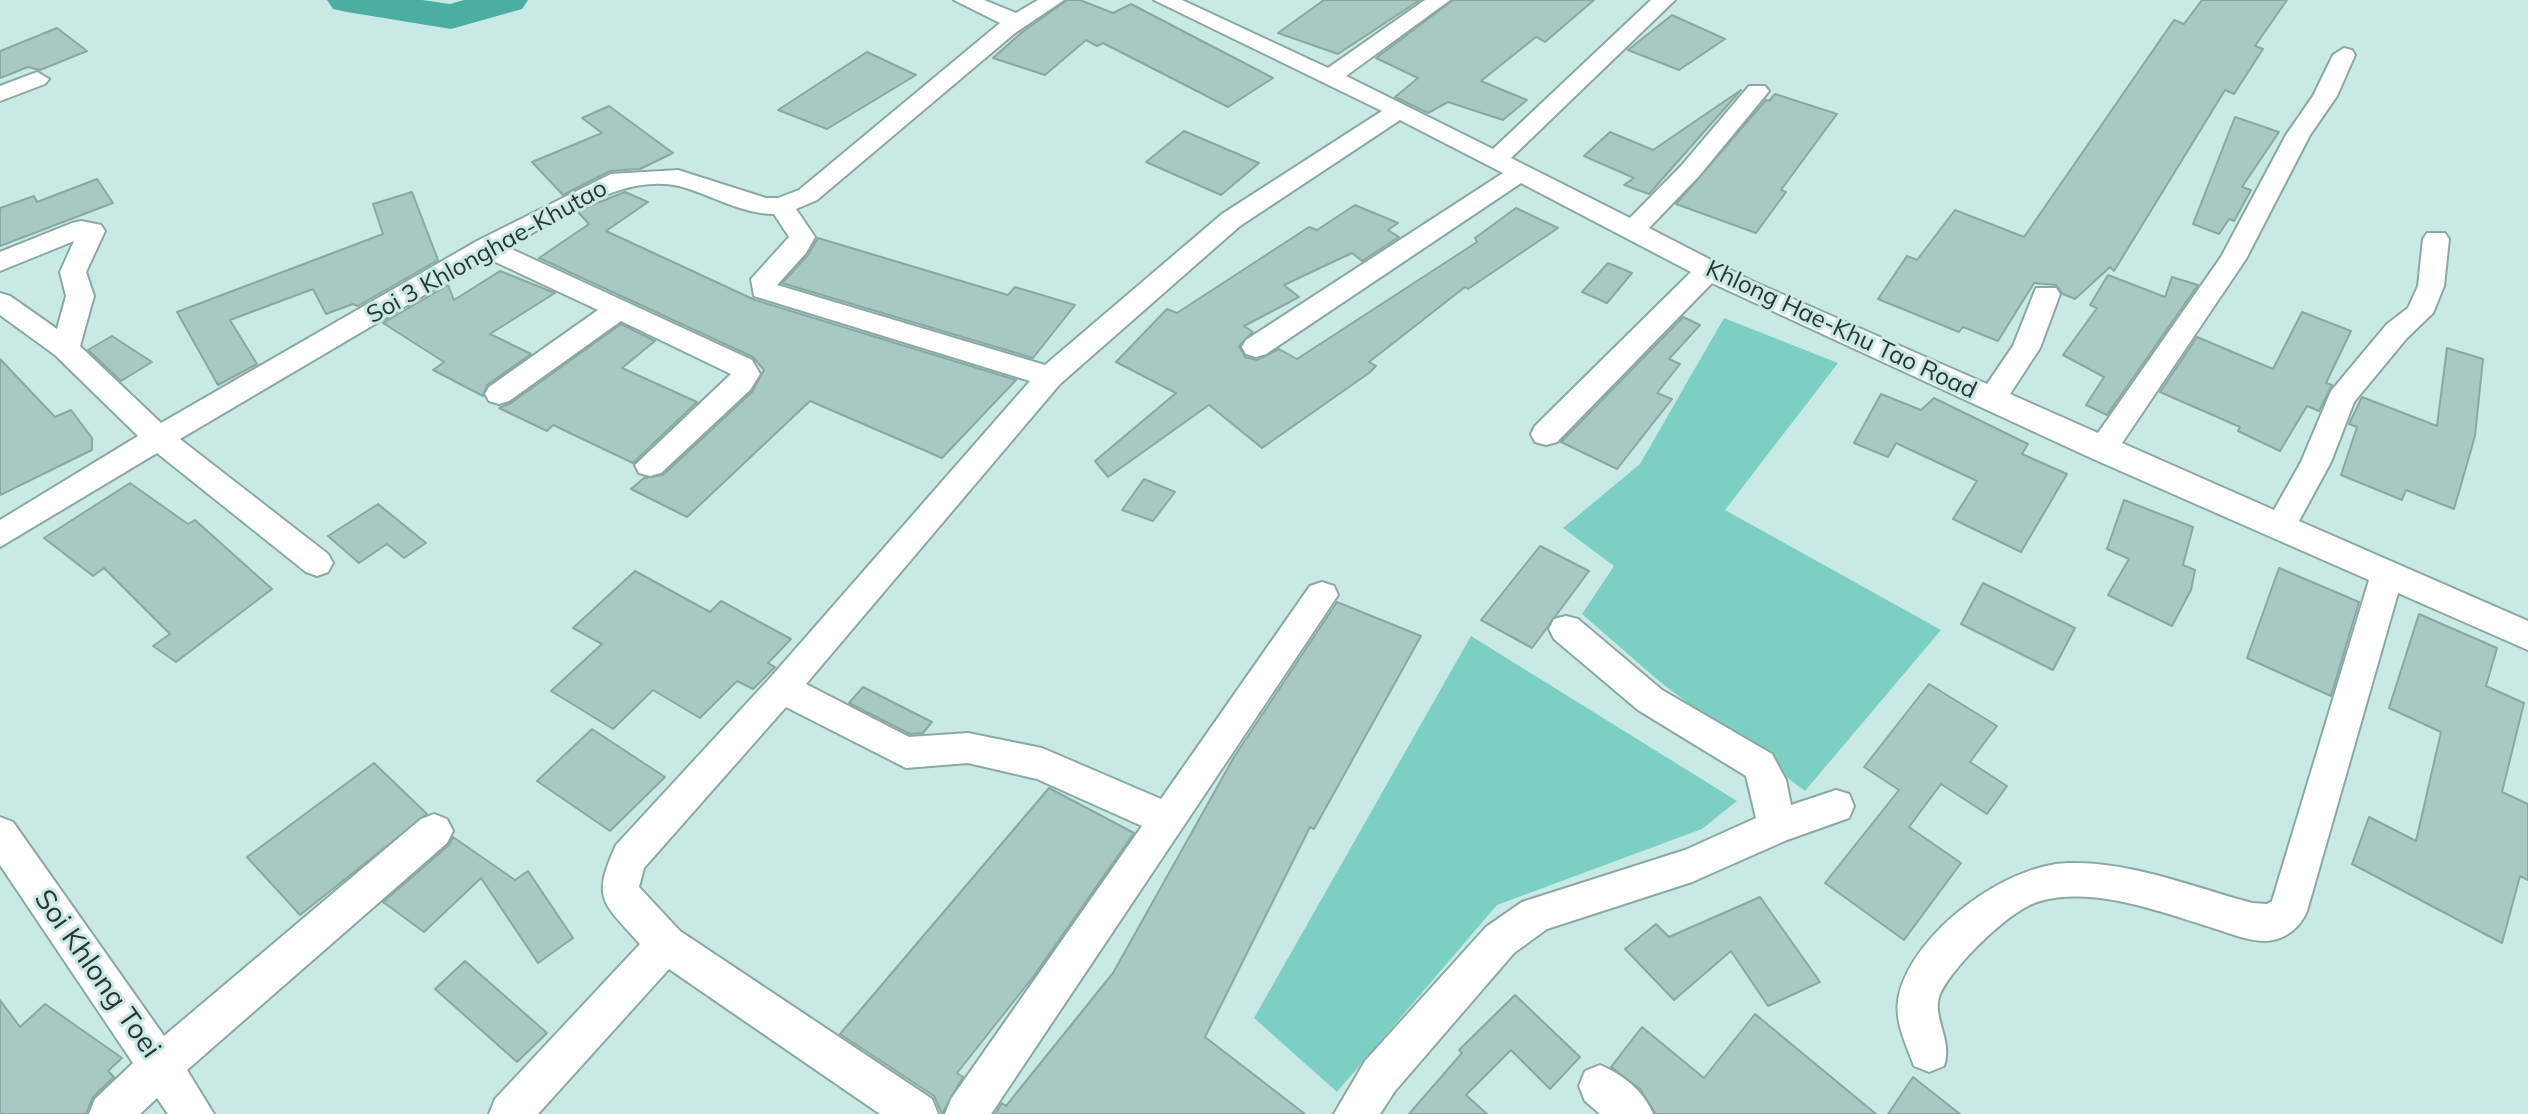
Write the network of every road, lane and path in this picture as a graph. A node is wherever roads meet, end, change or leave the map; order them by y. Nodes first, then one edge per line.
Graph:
1 (965, 0) edge
2 (1053, 0) edge
3 (1165, 0) edge
4 (1439, 0) edge
5 (1664, 0) edge
6 (1018, 22) junction
7 (2344, 55) dead end
8 (1329, 78) junction
9 (37, 79) dead end
10 (1757, 91) dead end
11 (0, 94) edge
12 (1399, 110) junction
13 (1496, 159) junction
14 (1520, 173) junction
15 (781, 206) junction
16 (1633, 230) junction
17 (2436, 239) dead end
18 (486, 247) junction
19 (0, 262) edge
20 (1709, 270) junction
21 (2046, 294) dead end
22 (0, 302) edge
23 (619, 309) junction
24 (1256, 347) dead end
25 (65, 348) junction
26 (1050, 377) junction
27 (499, 394) dead end
28 (1991, 400) junction
29 (1546, 434) dead end
30 (158, 438) junction
31 (2102, 450) junction
32 (650, 465) dead end
33 (2280, 528) junction
34 (0, 535) edge
35 (317, 563) dead end
36 (2387, 575) junction
37 (1322, 595) dead end
38 (1566, 629) dead end
39 (2528, 636) edge
40 (782, 688) junction
41 (1836, 806) dead end
42 (1169, 820) junction
43 (1776, 827) junction
44 (434, 831) dead end
45 (0, 834) edge
46 (666, 944) junction
47 (1929, 1051) dead end
48 (160, 1066) junction
49 (1600, 1086) dead end
50 (110, 1114) edge
51 (193, 1114) edge
52 (510, 1114) edge
53 (917, 1114) edge
54 (966, 1114) edge
55 (1355, 1114) edge
56 (1632, 1114) edge

1 - 6 street
2 - 6 street
3 - 8 street, Khlong Hae-Khu Tao Road
4 - 8 street
5 - 13 street
6 - 15 street
7 - 31 street
8 - 12 street, Khlong Hae-Khu Tao Road
9 - 11 street
10 - 16 street
12 - 13 street, Khlong Hae-Khu Tao Road
12 - 26 street
13 - 14 street, Khlong Hae-Khu Tao Road
14 - 16 street, Khlong Hae-Khu Tao Road
14 - 24 street
15 - 18 street, Soi 3 Khlonghae-Khutao
15 - 26 street
16 - 20 street, Khlong Hae-Khu Tao Road
17 - 33 street
18 - 23 street
18 - 30 street, Soi 3 Khlonghae-Khutao
19 - 25 street
20 - 28 street, Khlong Hae-Khu Tao Road
20 - 29 street
21 - 28 street
22 - 25 street
23 - 27 street
23 - 32 street
25 - 30 street
26 - 40 street
28 - 31 street, Khlong Hae-Khu Tao Road
30 - 34 street, Soi 3 Khlonghae-Khutao
30 - 35 street
31 - 33 street, Khlong Hae-Khu Tao Road
33 - 36 street, Khlong Hae-Khu Tao Road
36 - 39 street, Khlong Hae-Khu Tao Road
36 - 47 street
37 - 42 street
38 - 43 street
40 - 42 street
40 - 46 street
41 - 43 street
42 - 54 street
43 - 55 street
44 - 48 street
45 - 48 street, Soi Khlong Toei
46 - 52 street
46 - 53 street
48 - 50 street
48 - 51 street, Soi Khlong Toei
49 - 56 street

